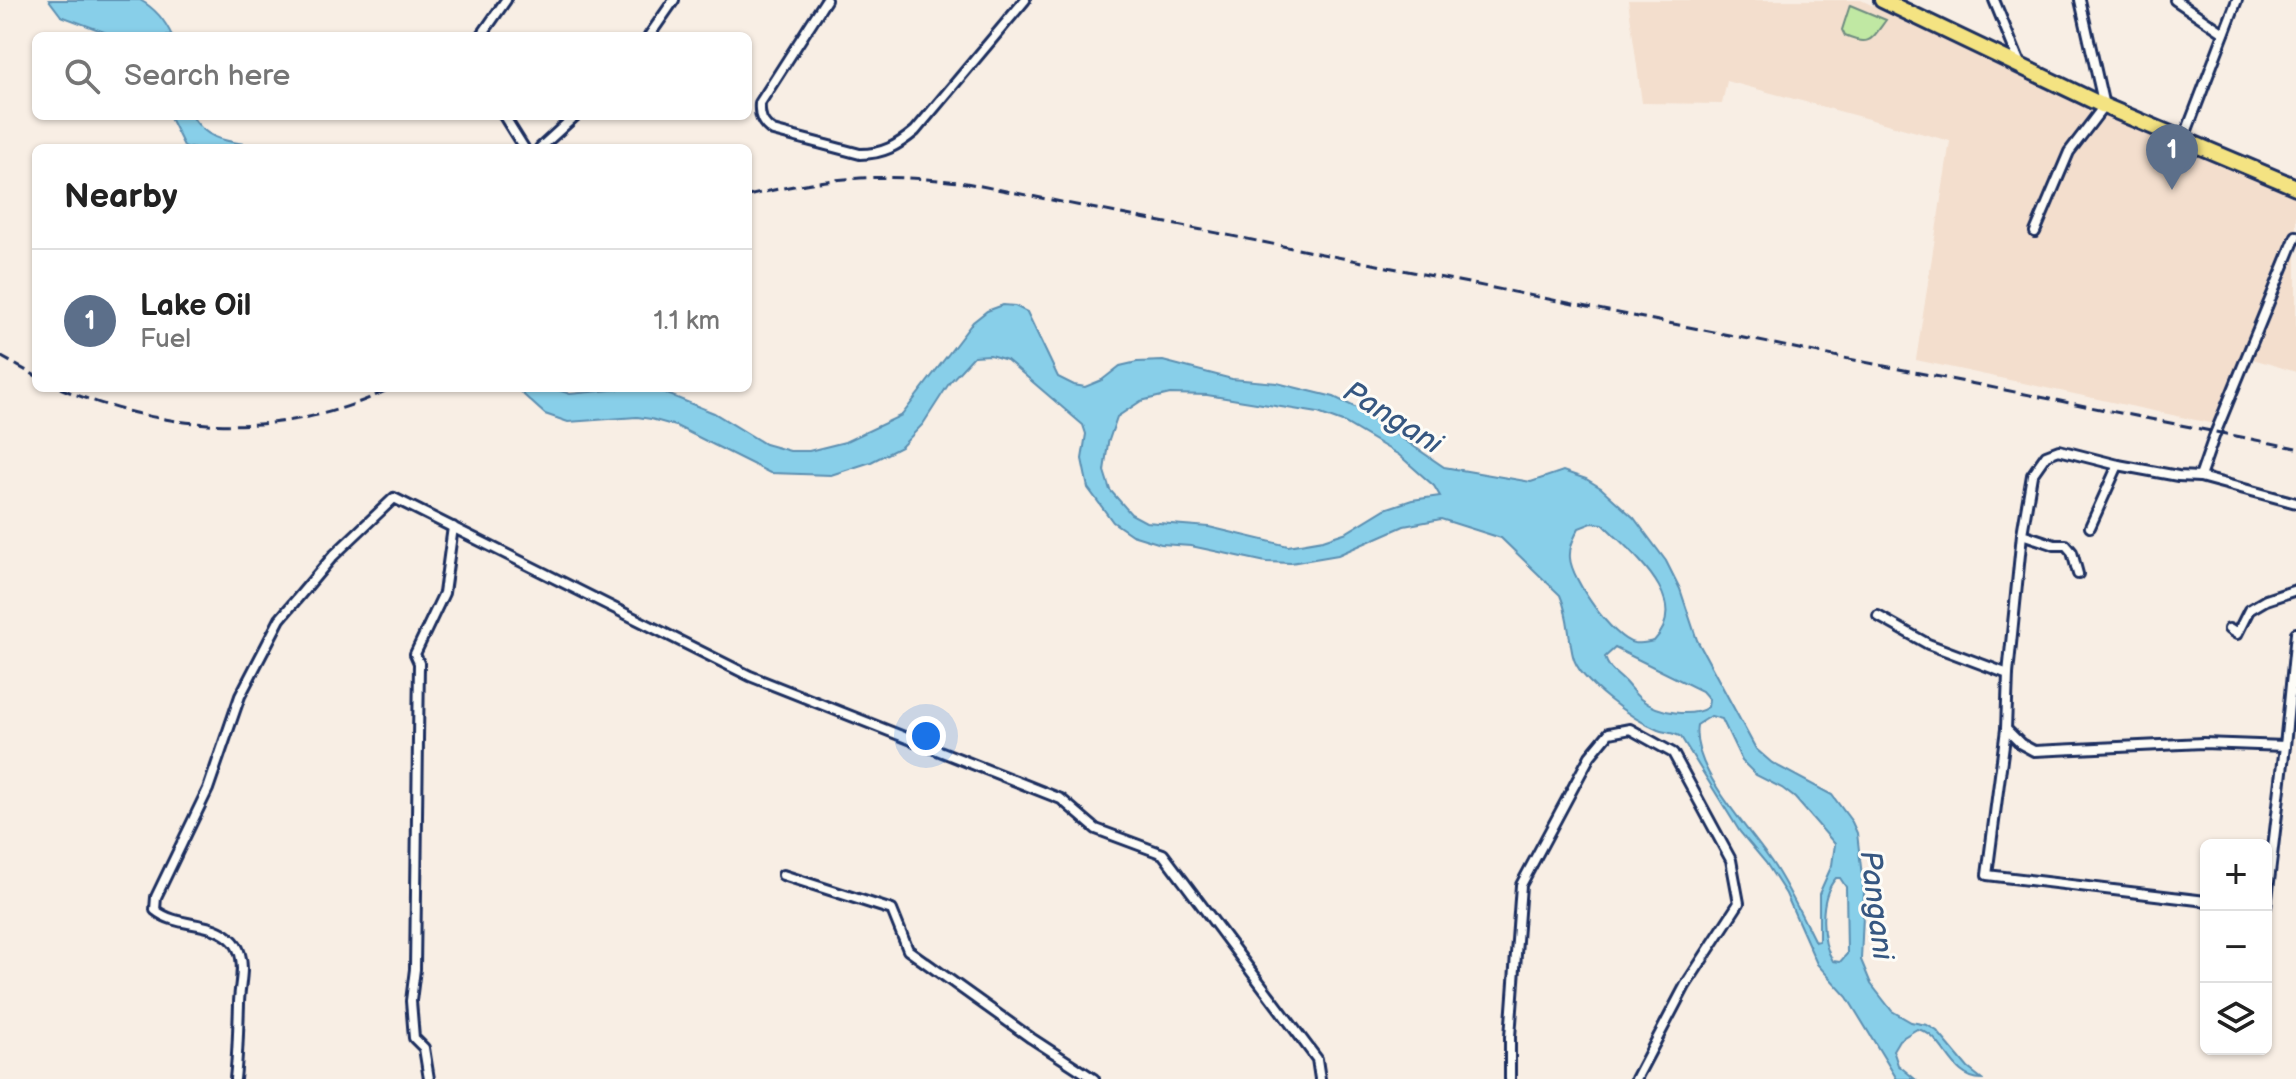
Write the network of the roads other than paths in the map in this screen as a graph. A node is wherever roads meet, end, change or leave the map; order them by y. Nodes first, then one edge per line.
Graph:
1 (506, 0) edge
2 (674, 0) edge
3 (826, 0) edge
4 (1025, 0) edge
5 (1882, 0) edge
6 (1994, 0) edge
7 (2080, 0) edge
8 (2175, 0) edge
9 (2237, 0) edge
10 (484, 32) edge
11 (652, 32) edge
12 (2224, 33) junction
13 (2022, 69) junction
14 (2104, 106) junction
15 (506, 120) edge
16 (571, 120) edge
17 (2184, 138) junction
18 (522, 144) edge
19 (544, 144) edge
20 (2296, 187) edge
21 (2035, 232) dead end
22 (2296, 236) edge
23 (2118, 465) junction
24 (2200, 477) junction
25 (2296, 503) edge
26 (453, 527) junction
27 (2090, 527) dead end
28 (2022, 534) junction
29 (2078, 574) dead end
30 (2296, 590) edge
31 (1878, 616) dead end
32 (2229, 629) dead end
33 (2296, 633) edge
34 (2008, 674) junction
35 (2006, 729) junction
36 (2285, 746) junction
37 (2272, 856) edge
38 (783, 875) dead end
39 (2200, 900) edge
40 (235, 1079) edge
41 (429, 1079) edge
42 (1094, 1079) edge
43 (1320, 1079) edge
44 (1510, 1079) edge
45 (1636, 1079) edge

1 - 10 street
2 - 11 street
3 - 4 street
5 - 13 highway
6 - 13 street
7 - 14 street
8 - 12 street
9 - 12 street
12 - 17 street
13 - 14 highway
14 - 17 highway
14 - 21 street
15 - 18 street
16 - 19 street
17 - 20 highway
22 - 24 street
23 - 24 street
23 - 27 street
23 - 28 street
24 - 25 street
26 - 40 street
26 - 41 street
26 - 43 street
28 - 29 street
28 - 34 street
30 - 32 street
31 - 34 street
33 - 36 street
34 - 35 street
35 - 36 street
35 - 39 street
36 - 37 street
38 - 42 street
44 - 45 street

